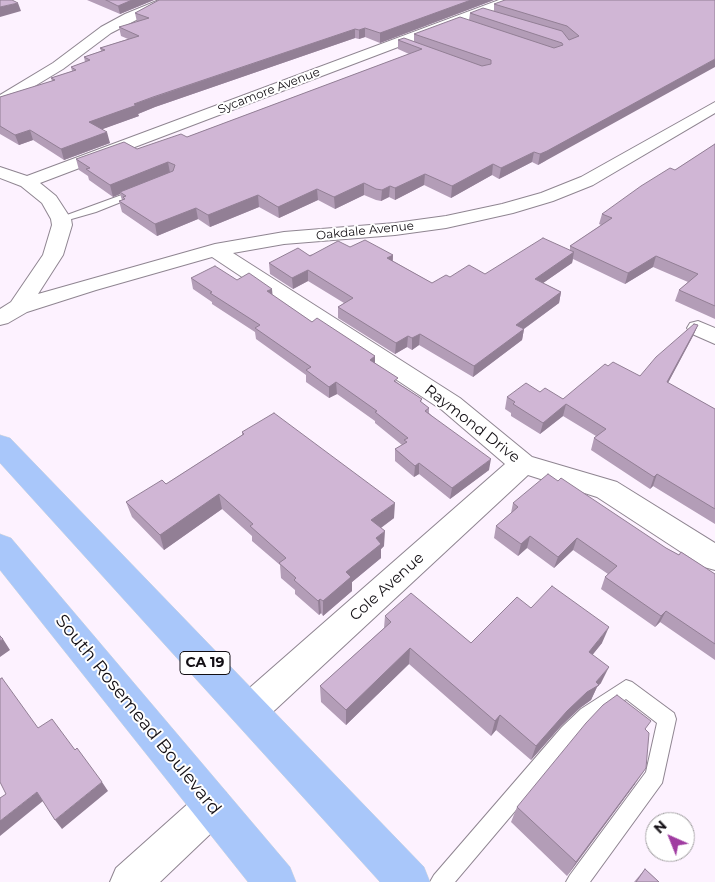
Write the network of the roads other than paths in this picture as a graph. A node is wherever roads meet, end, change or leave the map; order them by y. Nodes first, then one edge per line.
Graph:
1 (170, 0) edge
2 (510, 0) edge
3 (0, 82) edge
4 (17, 92) junction
5 (0, 101) edge
6 (715, 106) edge
7 (0, 172) edge
8 (27, 182) junction
9 (145, 189) edge
10 (61, 219) junction
11 (215, 250) junction
12 (20, 307) junction
13 (0, 318) edge
14 (0, 445) edge
15 (523, 464) junction
16 (0, 548) edge
17 (715, 558) edge
18 (250, 710) junction
19 (213, 806) junction
20 (130, 882) edge
21 (275, 882) edge
22 (409, 882) edge
23 (441, 882) edge
24 (578, 882) edge

1 - 4 street
2 - 8 street, Sycamore Avenue
3 - 4 street
4 - 5 street
6 - 11 street, Oakdale Avenue
7 - 8 street
8 - 10 street
9 - 10 lane
10 - 12 street
11 - 12 street, Oakdale Avenue
11 - 15 street, Raymond Drive
12 - 13 street, Oakdale Avenue
14 - 18 main road, CA 19
15 - 17 street, Raymond Drive
15 - 18 street, Cole Avenue
16 - 19 main road, South Rosemead Boulevard
18 - 22 main road, CA 19
19 - 20 street
19 - 21 main road, South Rosemead Boulevard
23 - 24 lane

